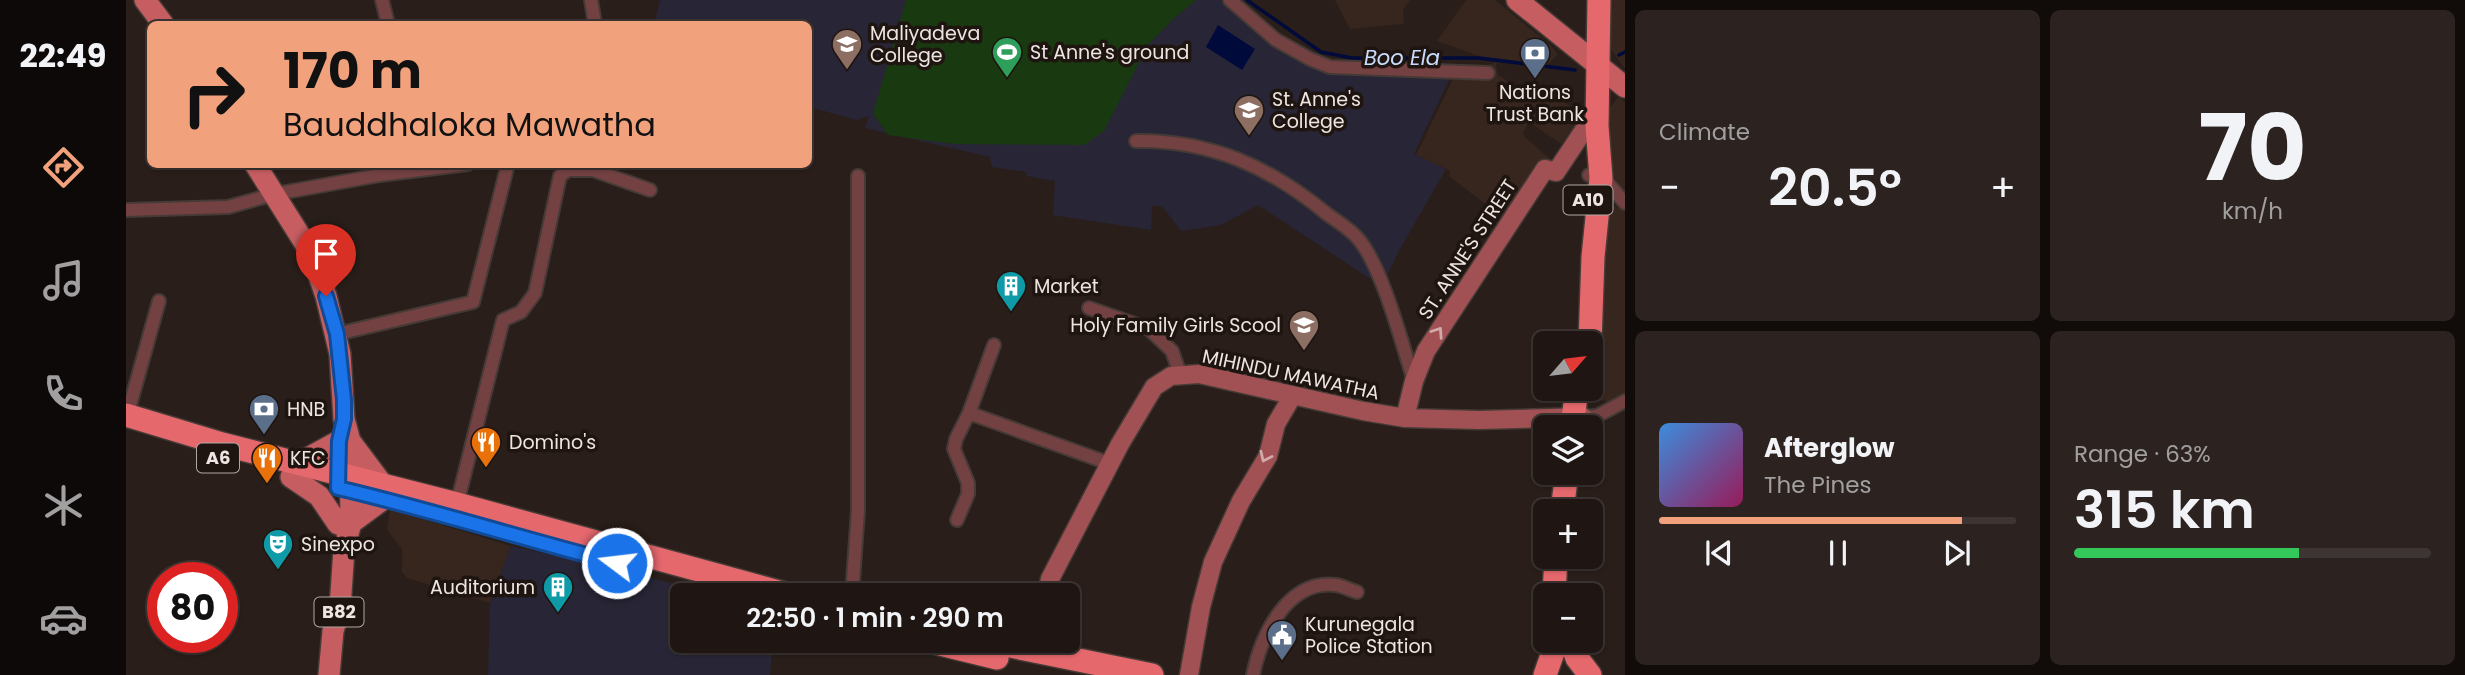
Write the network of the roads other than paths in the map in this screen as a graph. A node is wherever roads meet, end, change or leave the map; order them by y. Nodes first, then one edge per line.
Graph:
1 (145, 0) edge
2 (382, 0) edge
3 (591, 0) edge
4 (1230, 0) edge
5 (1517, 0) edge
6 (1589, 0) edge
7 (1599, 0) edge
8 (161, 21) edge
9 (387, 21) edge
10 (594, 21) edge
11 (1593, 61) junction
12 (1488, 73) dead end
13 (1625, 87) edge
14 (1588, 124) junction
15 (1136, 141) dead end
16 (259, 168) edge
17 (409, 168) edge
18 (507, 168) edge
19 (587, 168) edge
20 (598, 168) edge
21 (379, 170) edge
22 (858, 176) dead end
23 (1595, 177) junction
24 (650, 190) dead end
25 (275, 194) junction
26 (1625, 203) edge
27 (126, 210) edge
28 (159, 301) dead end
29 (1090, 307) dead end
30 (1579, 331) edge
31 (1590, 331) edge
32 (337, 334) junction
33 (994, 345) dead end
34 (1180, 374) junction
35 (1414, 381) junction
36 (1293, 395) junction
37 (1625, 401) edge
38 (969, 413) junction
39 (1599, 415) edge
40 (1405, 418) junction
41 (126, 420) edge
42 (1533, 421) edge
43 (345, 441) junction
44 (1111, 464) junction
45 (291, 469) junction
46 (344, 482) junction
47 (383, 493) junction
48 (457, 504) junction
49 (957, 520) dead end
50 (345, 523) junction
51 (693, 583) edge
52 (746, 583) edge
53 (853, 583) edge
54 (1050, 583) edge
55 (1357, 592) dead end
56 (1029, 653) edge
57 (1032, 653) edge
58 (1553, 653) edge
59 (1559, 653) edge
60 (1571, 653) edge
61 (1575, 653) edge
62 (328, 675) edge
63 (1079, 675) edge
64 (1152, 675) edge
65 (1189, 675) edge
66 (1253, 675) edge
67 (1545, 675) edge
68 (1563, 675) edge
69 (1575, 675) edge
70 (1590, 675) edge

1 - 8 main road
2 - 9 street
3 - 10 street
4 - 12 street
5 - 11 main road
6 - 11 highway, A10
7 - 11 highway, A10
11 - 13 main road
11 - 14 highway, A10
11 - 23 highway, A10
14 - 23 highway, A10
35 -> 14 street, ST. ANNE'S STREET
15 - 35 street
16 - 25 main road, B82
17 - 21 street
18 - 32 street
19 - 48 street
20 - 24 street
21 - 25 street
22 - 53 street
23 - 26 street
23 - 30 highway, A10
23 - 31 highway, A10
25 - 27 street
25 - 32 main road, B82
28 - 41 street
29 - 34 street
32 - 43 main road, B82
33 - 38 street
34 - 36 street, MIHINDU MAWATHA
34 - 44 street, MIHINDU MAWATHA
35 - 40 street, ST. ANNE'S STREET
36 - 40 street, MIHINDU MAWATHA
36 -> 65 street
37 - 39 street
38 - 44 street
38 - 49 street
40 - 42 street, MIHINDU MAWATHA
41 - 45 highway, A6
43 - 45 main road
43 - 46 main road, B82
43 - 47 main road
44 - 54 street, MIHINDU MAWATHA
45 - 46 highway, A6
45 - 50 main road
46 - 47 highway, A6
46 - 50 main road, B82
47 - 48 highway, A6
47 - 50 main road
47 - 51 highway, A6
48 - 52 highway, A6
50 - 62 main road, B82
55 - 66 street
56 - 63 highway
57 - 64 highway
58 - 67 highway
59 - 68 highway
60 - 69 highway
61 - 70 highway

